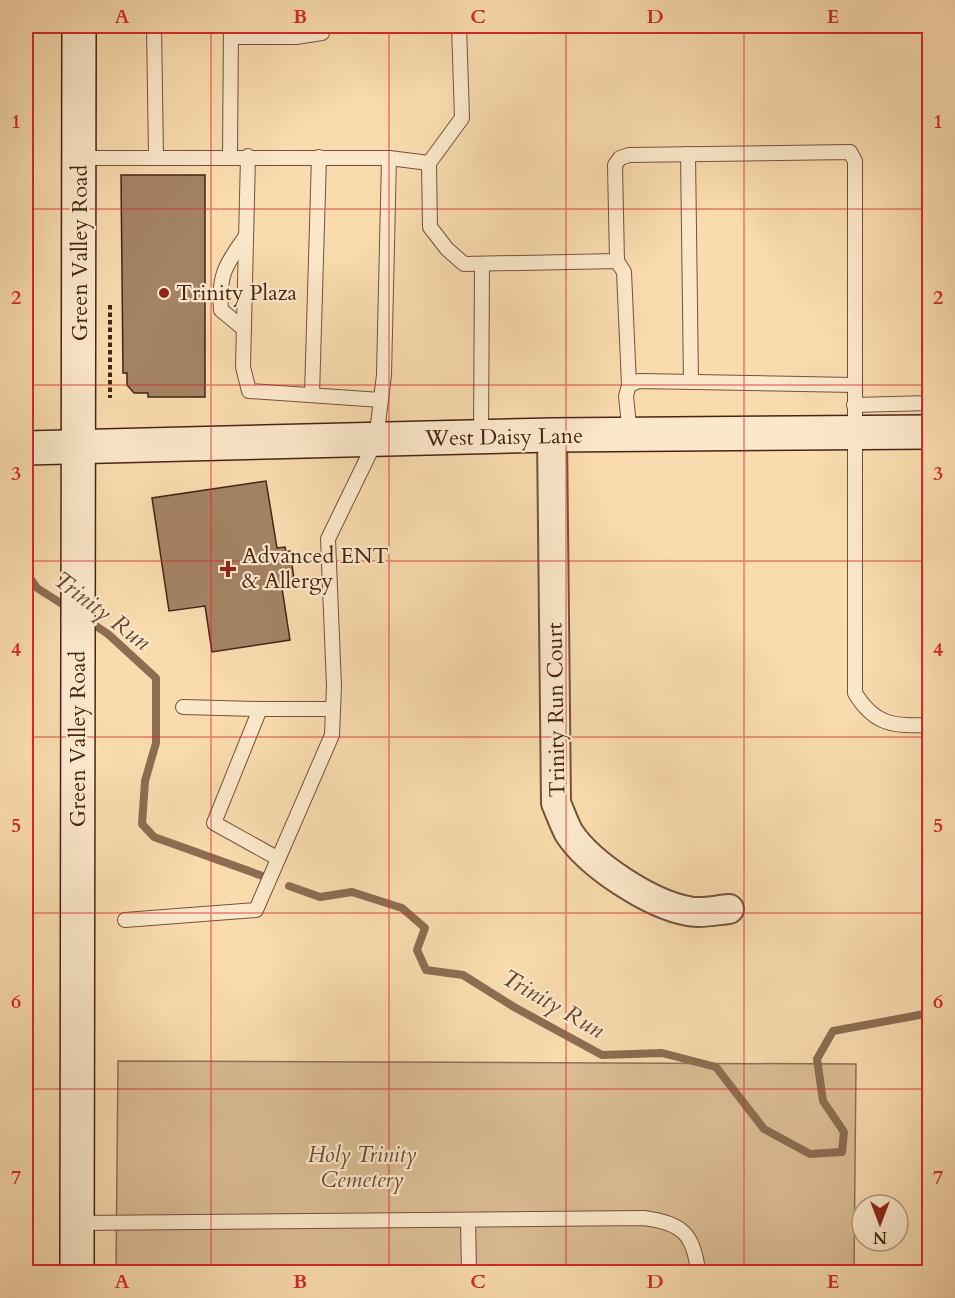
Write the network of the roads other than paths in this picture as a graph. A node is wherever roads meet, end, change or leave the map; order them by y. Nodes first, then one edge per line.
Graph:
1 (79, 26) edge
2 (154, 26) edge
3 (459, 26) edge
4 (231, 31) edge
5 (296, 31) edge
6 (322, 33) dead end
7 (688, 154) junction
8 (230, 156) junction
9 (248, 156) junction
10 (156, 157) junction
11 (319, 157) junction
12 (81, 158) junction
13 (388, 158) junction
14 (429, 163) junction
15 (246, 236) junction
16 (617, 261) junction
17 (483, 265) junction
18 (244, 329) junction
19 (691, 382) junction
20 (854, 385) junction
21 (629, 386) junction
22 (312, 395) junction
23 (381, 400) junction
24 (930, 403) edge
25 (854, 419) junction
26 (930, 432) edge
27 (552, 435) junction
28 (630, 435) junction
29 (481, 437) junction
30 (376, 440) junction
31 (32, 448) edge
32 (79, 448) junction
33 (183, 707) dead end
34 (260, 709) junction
35 (333, 709) junction
36 (930, 725) edge
37 (277, 858) junction
38 (729, 909) dead end
39 (124, 920) dead end
40 (468, 1220) junction
41 (76, 1223) junction
42 (76, 1272) edge
43 (469, 1272) edge
44 (698, 1272) edge

1 - 12 street, Green Valley Road
2 - 10 lane
3 - 14 lane
4 - 5 lane
4 - 8 lane
5 - 6 lane
7 - 16 lane
7 - 19 lane
7 - 20 lane
8 - 9 lane
8 - 10 lane
9 - 11 lane
9 - 15 lane
10 - 12 lane
11 - 13 lane
11 - 22 lane
12 - 32 street, Green Valley Road
13 - 14 lane
13 - 23 lane
14 - 17 lane
15 - 18 lane
15 - 18 lane
16 - 17 lane
16 - 21 lane
17 - 29 lane
18 - 22 lane
19 - 20 lane
19 - 21 lane
20 - 25 lane
21 - 28 lane
22 - 23 lane
23 - 30 lane
24 - 25 lane
25 - 26 street, West Daisy Lane
25 - 28 street, West Daisy Lane
25 - 36 lane
27 - 28 street, West Daisy Lane
27 - 29 street, West Daisy Lane
27 - 38 street, Trinity Run Court
29 - 30 street, West Daisy Lane
30 - 32 street, West Daisy Lane
30 - 35 lane
31 - 32 street, West Daisy Lane
32 - 41 street, Green Valley Road
33 - 34 lane
34 - 35 lane
34 - 37 lane
35 - 37 lane
37 - 39 lane
40 - 41 lane
40 - 43 lane
40 - 44 lane
41 - 42 street, Green Valley Road

